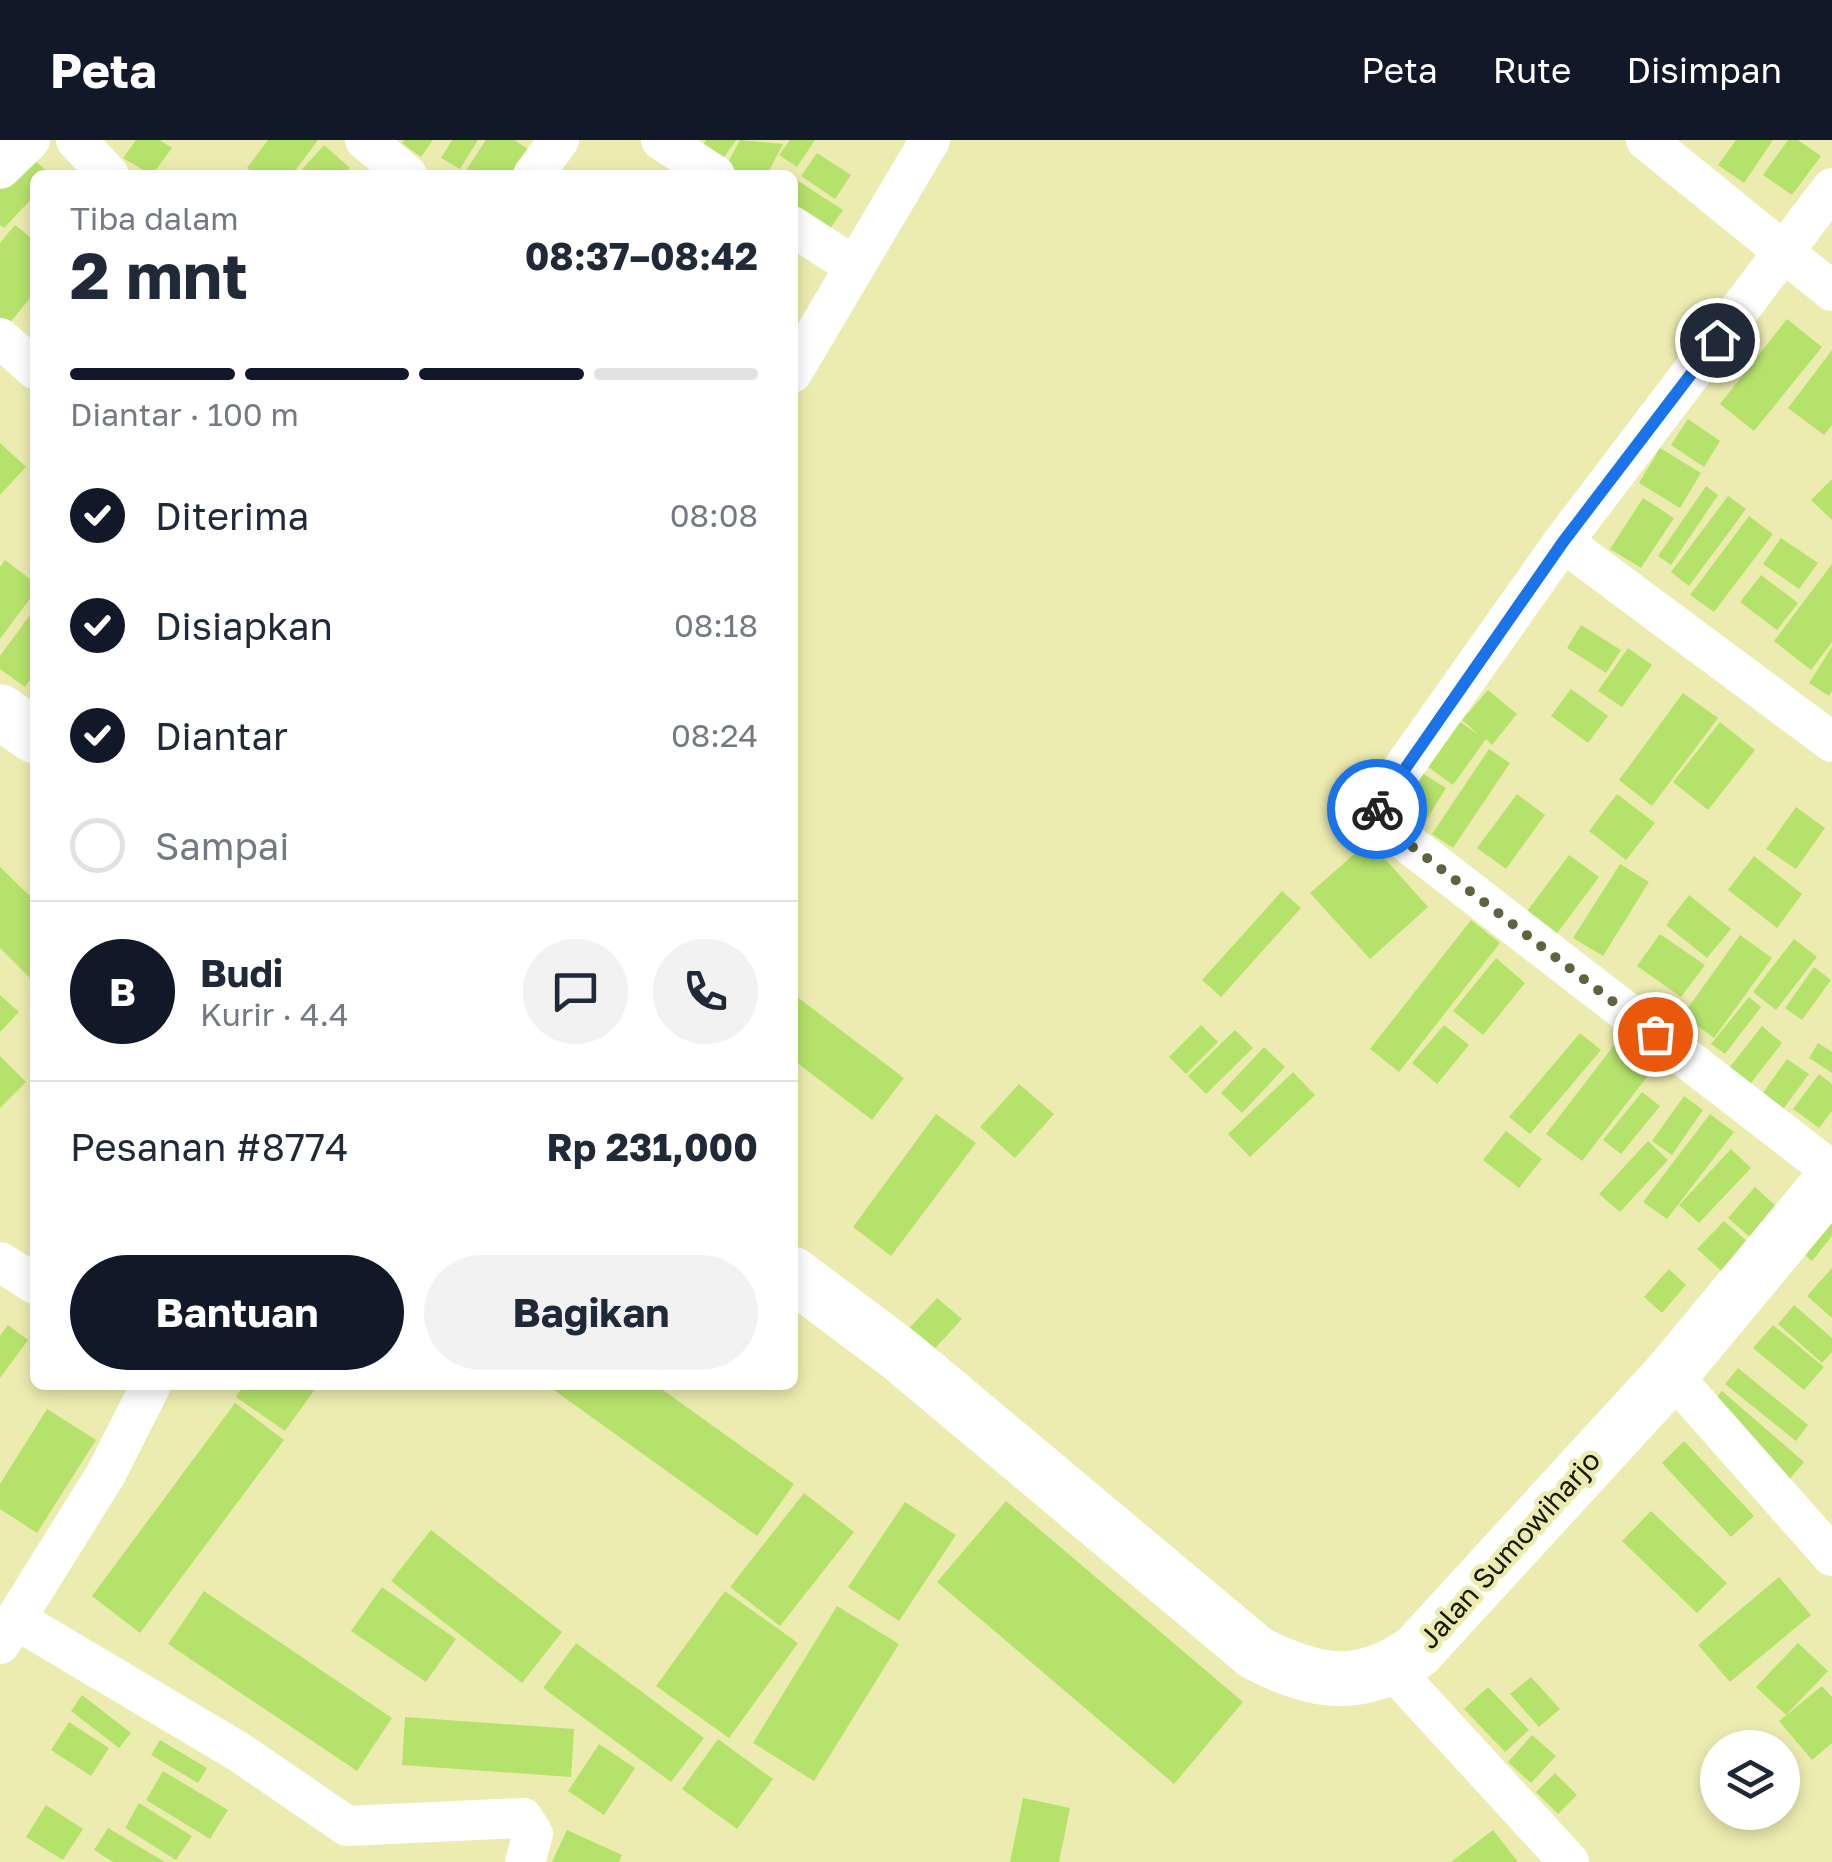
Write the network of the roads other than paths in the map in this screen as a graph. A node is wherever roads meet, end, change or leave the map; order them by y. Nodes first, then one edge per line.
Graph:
1 (30, 140) edge
2 (76, 140) edge
3 (365, 140) edge
4 (559, 140) edge
5 (661, 140) edge
6 (930, 140) edge
7 (1646, 140) edge
8 (0, 168) edge
9 (104, 170) edge
10 (401, 170) edge
11 (537, 170) edge
12 (707, 170) edge
13 (1832, 188) edge
14 (798, 230) edge
15 (1784, 253) junction
16 (854, 266) junction
17 (1832, 291) edge
18 (0, 338) edge
19 (798, 364) edge
20 (30, 365) edge
21 (1563, 542) junction
22 (0, 712) edge
23 (30, 733) edge
24 (1832, 742) edge
25 (1832, 1171) edge
26 (1832, 1180) edge
27 (0, 1262) edge
28 (798, 1278) edge
29 (30, 1281) edge
30 (1671, 1374) junction
31 (149, 1390) edge
32 (1832, 1556) edge
33 (9, 1632) edge
34 (1392, 1669) junction
35 (525, 1862) edge
36 (1569, 1862) edge

1 - 8 street
2 - 9 street
3 - 10 street
4 - 11 street
5 - 12 street
6 - 16 street
7 - 15 street
13 - 15 street
14 - 16 street
15 - 17 street
15 - 21 street
16 - 19 street
18 - 20 street
21 - 24 street
21 - 25 street
22 - 23 street
26 - 30 street, Jalan Sumowiharjo
27 - 29 street
28 - 34 street, Jalan Sumowiharjo
30 - 32 street
30 - 34 street, Jalan Sumowiharjo
31 - 33 street
33 - 35 street
34 - 36 street

